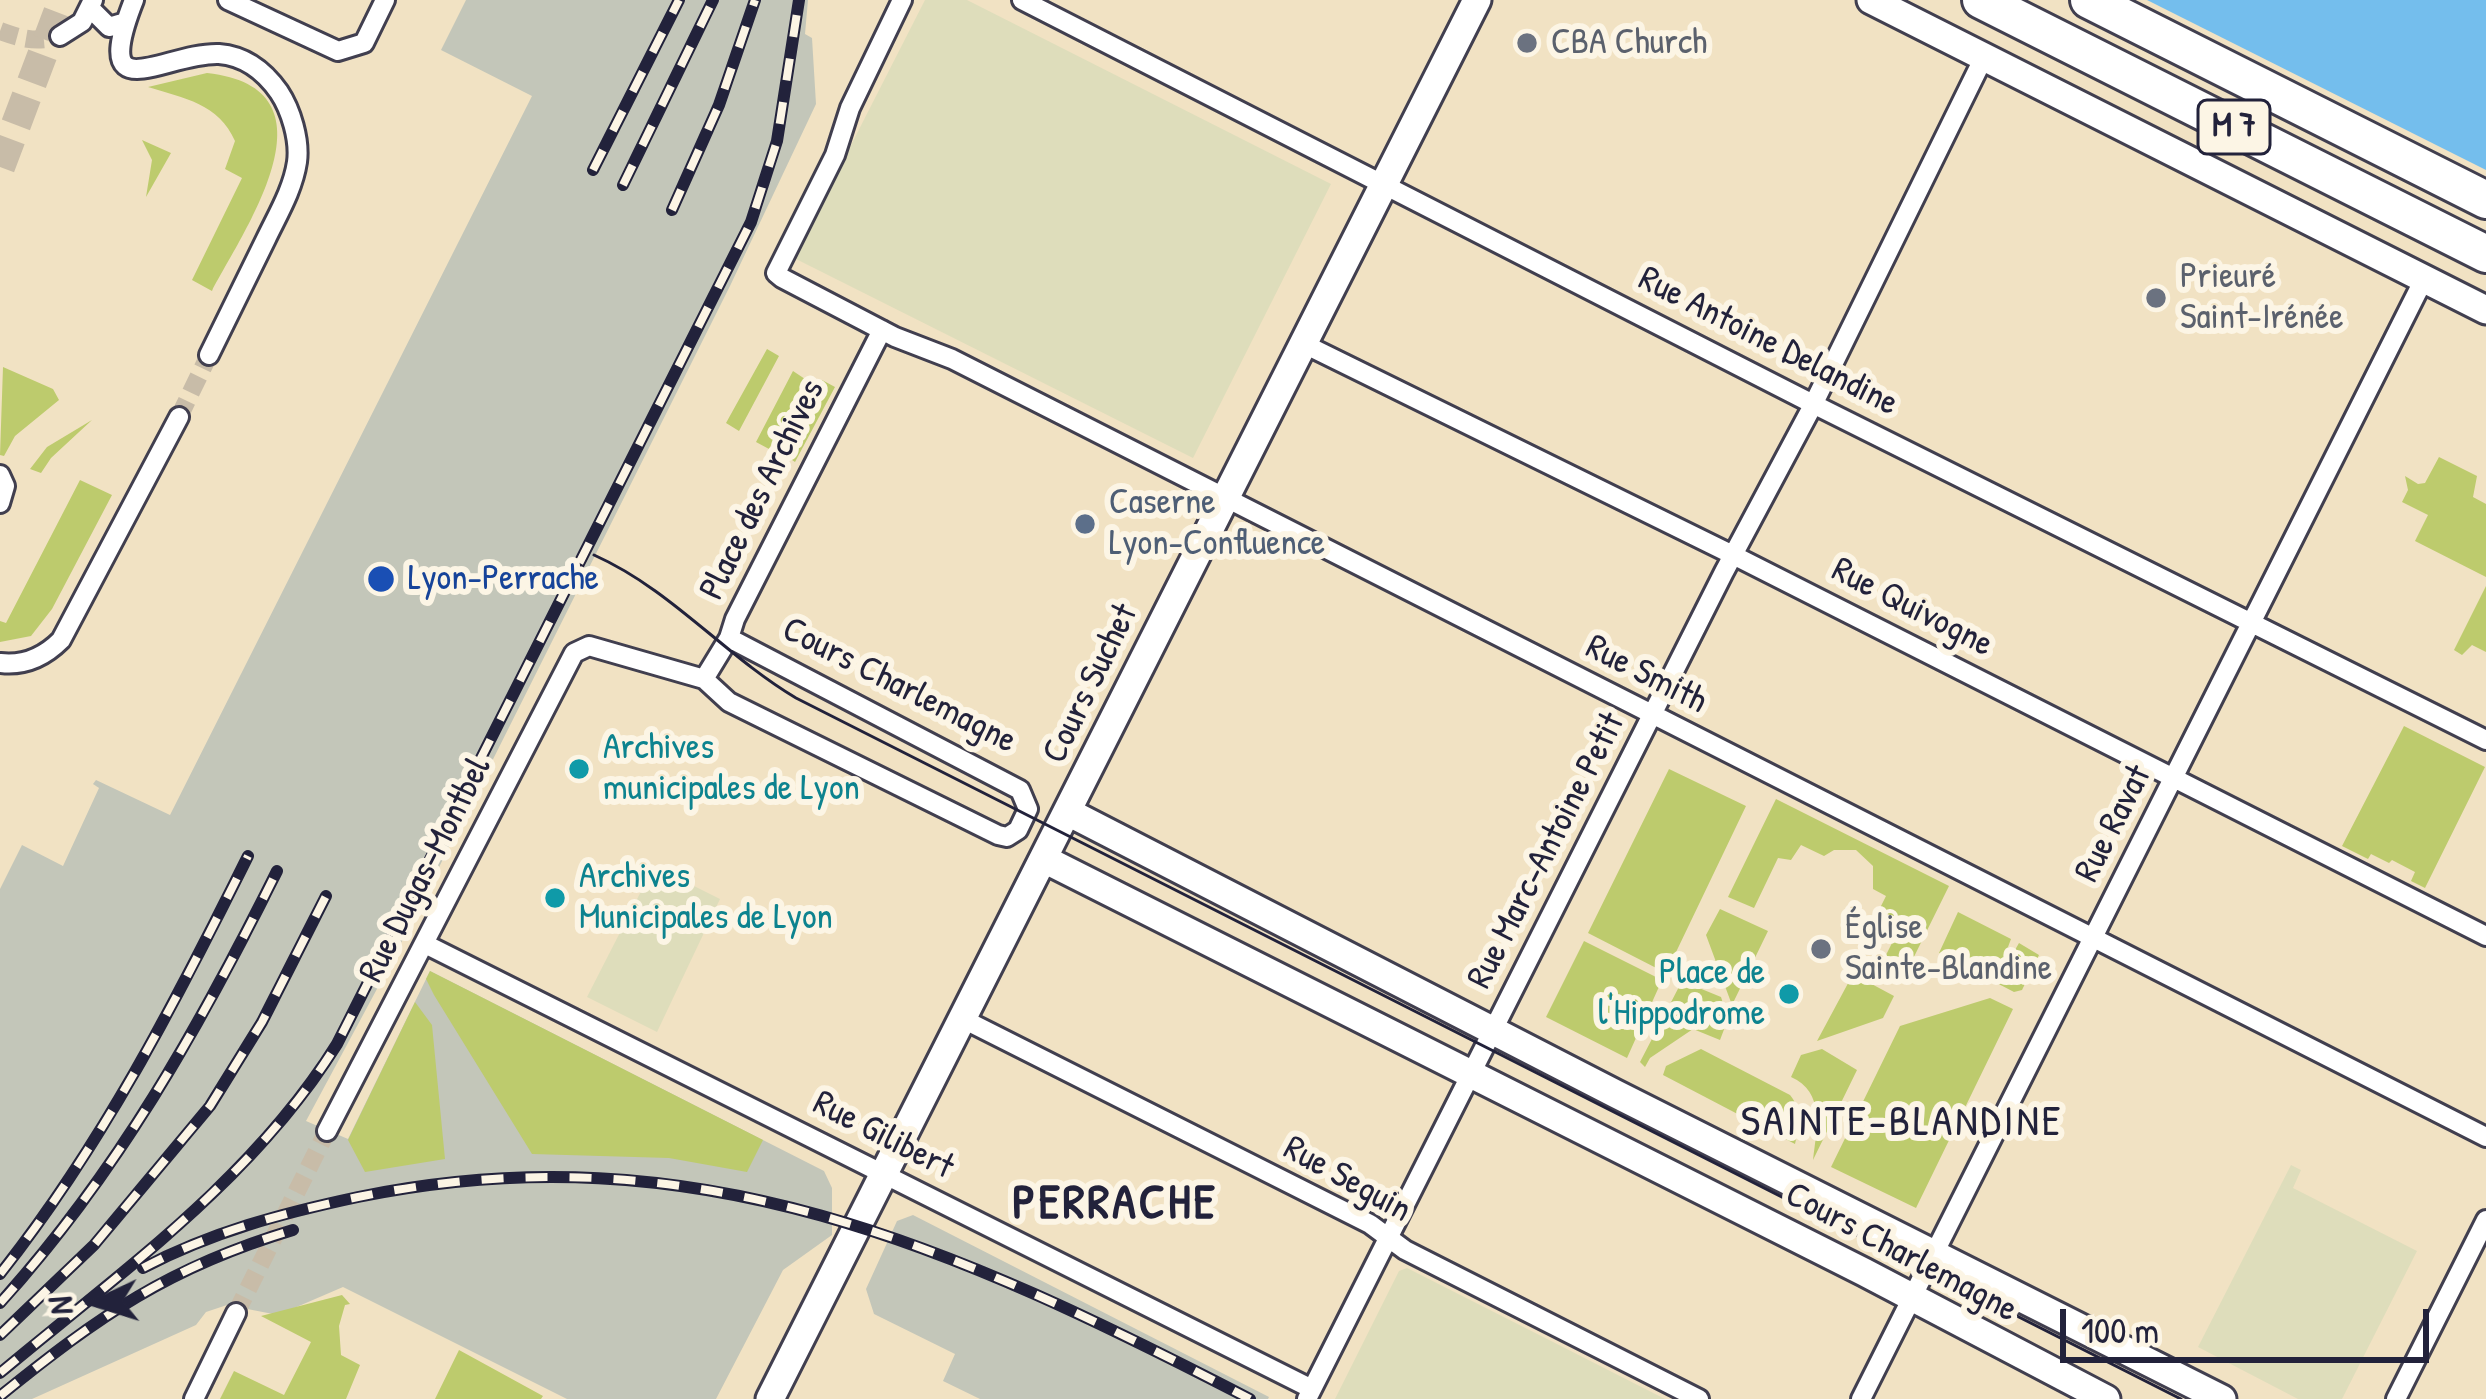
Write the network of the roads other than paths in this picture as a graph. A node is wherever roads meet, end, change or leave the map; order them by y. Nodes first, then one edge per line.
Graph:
1 (134, 0) edge
2 (228, 0) edge
3 (386, 0) edge
4 (902, 0) edge
5 (1022, 0) edge
6 (1477, 0) edge
7 (1871, 0) edge
8 (1981, 0) edge
9 (2089, 0) edge
10 (92, 4) edge
11 (126, 22) junction
12 (60, 36) tunnel mouth
13 (1984, 57) junction
14 (1385, 184) junction
15 (2486, 200) edge
16 (2486, 254) edge
17 (2424, 279) junction
18 (2486, 310) edge
19 (882, 331) junction
20 (1304, 344) junction
21 (209, 355) tunnel mouth
22 (1813, 404) junction
23 (179, 417) tunnel mouth
24 (0, 475) edge
25 (1227, 498) junction
26 (0, 503) edge
27 (1733, 555) junction
28 (2254, 622) junction
29 (729, 638) junction
30 (589, 646) joint
31 (0, 663) edge
32 (704, 679) junction
33 (1652, 715) junction
34 (2486, 740) edge
35 (2175, 777) junction
36 (1068, 812) junction
37 (1044, 859) junction
38 (2486, 936) edge
39 (2091, 939) junction
40 (425, 944) junction
41 (963, 1019) junction
42 (1494, 1032) junction
43 (1469, 1073) junction
44 (327, 1131) tunnel mouth
45 (2486, 1137) edge
46 (884, 1173) junction
47 (2486, 1220) edge
48 (1390, 1239) junction
49 (1935, 1253) junction
50 (1912, 1299) junction
51 (236, 1312) tunnel mouth
52 (1309, 1394) edge
53 (194, 1399) edge
54 (770, 1399) edge
55 (1699, 1399) edge
56 (1861, 1399) edge
57 (2106, 1399) edge
58 (2222, 1399) edge
59 (2396, 1399) edge

1 - 11 street
2 - 3 street
4 - 19 street, Rue Smith
5 - 14 street, Rue Antoine Delandine
6 - 14 street, Cours Suchet
7 - 13 street
8 - 16 highway, M 7
9 - 15 highway, M 7
10 - 11 street
10 - 12 street
11 - 21 street
13 - 17 street
13 - 22 street, Rue Marc-Antoine Petit
14 - 20 street, Cours Suchet
14 - 22 street, Rue Antoine Delandine
17 - 18 street
17 - 28 street, Rue Ravat
19 - 25 street, Rue Smith
19 - 29 street, Place des Archives
20 - 25 street, Cours Suchet
20 - 27 street, Rue Quivogne
22 - 27 street, Rue Marc-Antoine Petit
22 - 28 street, Rue Antoine Delandine
23 - 31 street
24 - 26 street
25 - 33 street, Rue Smith
25 - 36 street, Cours Suchet
27 - 33 street, Rue Marc-Antoine Petit
27 - 35 street, Rue Quivogne
28 - 34 street, Rue Antoine Delandine
28 - 35 street, Rue Ravat
29 - 32 street, Place des Archives
29 - 32 street, Cours Charlemagne
30 - 32 street, Cours Charlemagne
30 - 40 street, Rue Dugas-Montbel
33 - 39 street, Rue Smith
33 - 42 street, Rue Marc-Antoine Petit
35 - 38 street, Rue Quivogne
35 - 39 street, Rue Ravat
36 - 37 street, Cours Suchet
36 - 42 street, Cours Charlemagne
37 - 41 street, Cours Suchet
37 - 43 street, Cours Charlemagne
39 - 45 street, Rue Smith
39 - 49 street, Rue Ravat
40 - 44 street, Rue Dugas-Montbel
40 - 46 street, Rue Gilibert
41 - 46 street, Cours Suchet
41 - 48 street, Rue Seguin
42 - 43 street
42 - 49 street, Cours Charlemagne
43 - 48 street
43 - 50 street, Cours Charlemagne
46 - 52 street, Rue Gilibert
46 - 54 street, Cours Suchet
47 - 59 street
48 - 52 street
48 - 55 street, Rue Seguin
49 - 50 street, Rue Ravat
49 - 58 street, Cours Charlemagne
50 - 56 street, Rue Ravat
50 - 57 street, Cours Charlemagne
51 - 53 street

